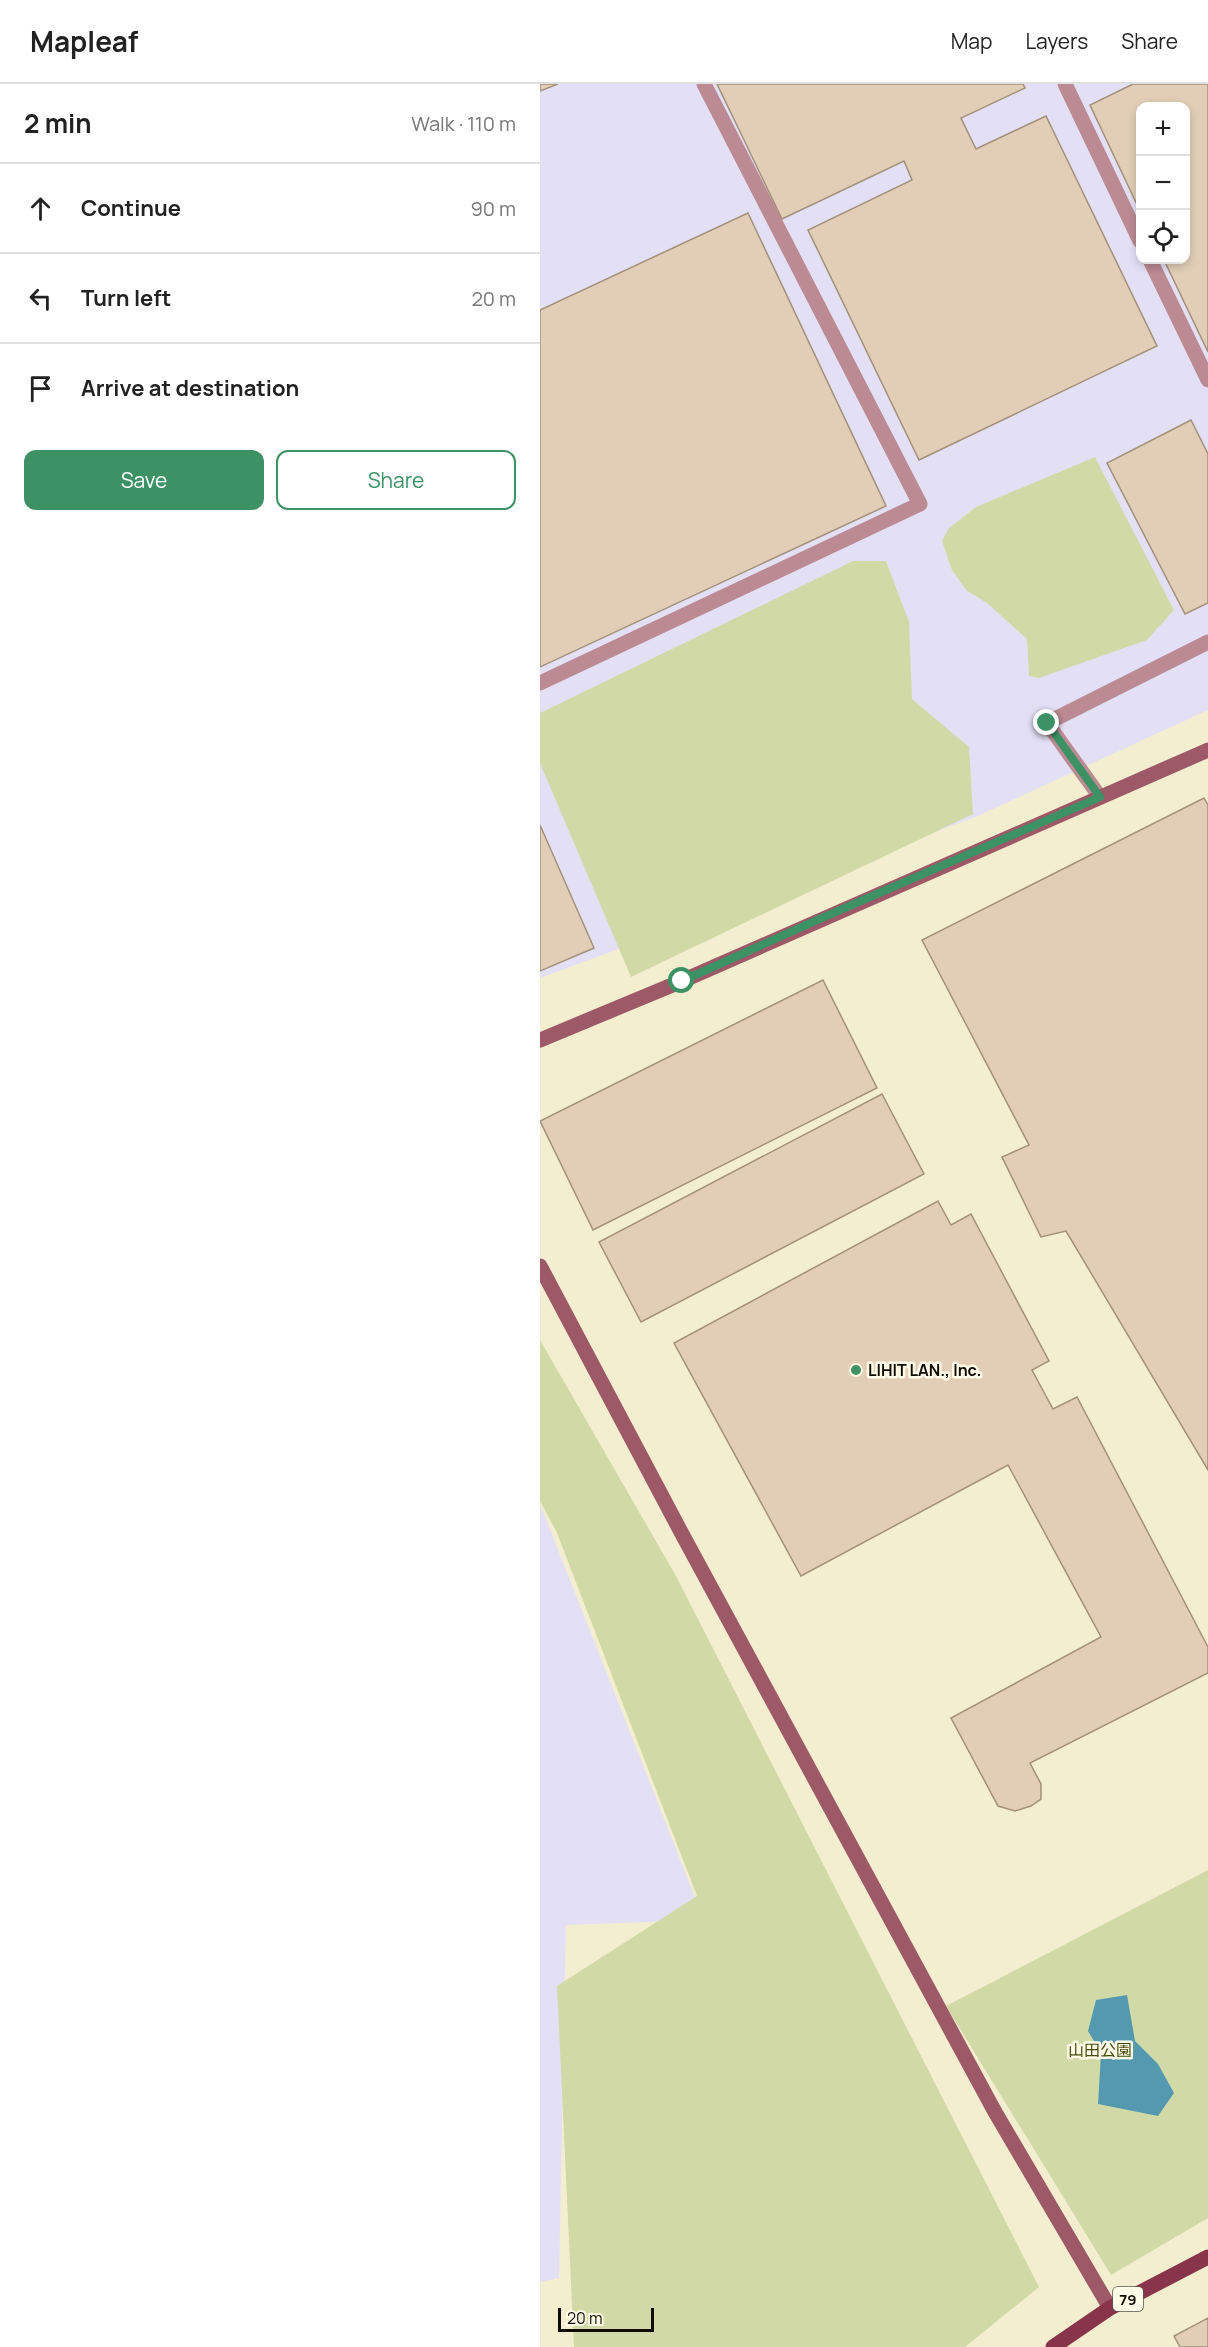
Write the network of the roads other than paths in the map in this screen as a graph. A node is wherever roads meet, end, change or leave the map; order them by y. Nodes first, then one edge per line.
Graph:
1 (704, 84) edge
2 (1065, 84) edge
3 (1136, 233) edge
4 (1152, 264) edge
5 (1208, 380) edge
6 (1208, 642) edge
7 (540, 683) edge
8 (1208, 750) edge
9 (1100, 797) junction
10 (540, 1040) edge
11 (540, 1266) edge
12 (1208, 2257) edge
13 (1110, 2308) junction
14 (1053, 2347) edge

1 - 7 street
2 - 3 street
4 - 5 street
6 - 9 street
8 - 9 street
9 - 10 street
11 - 13 street
12 - 13 main road, 79
13 - 14 main road, 79

